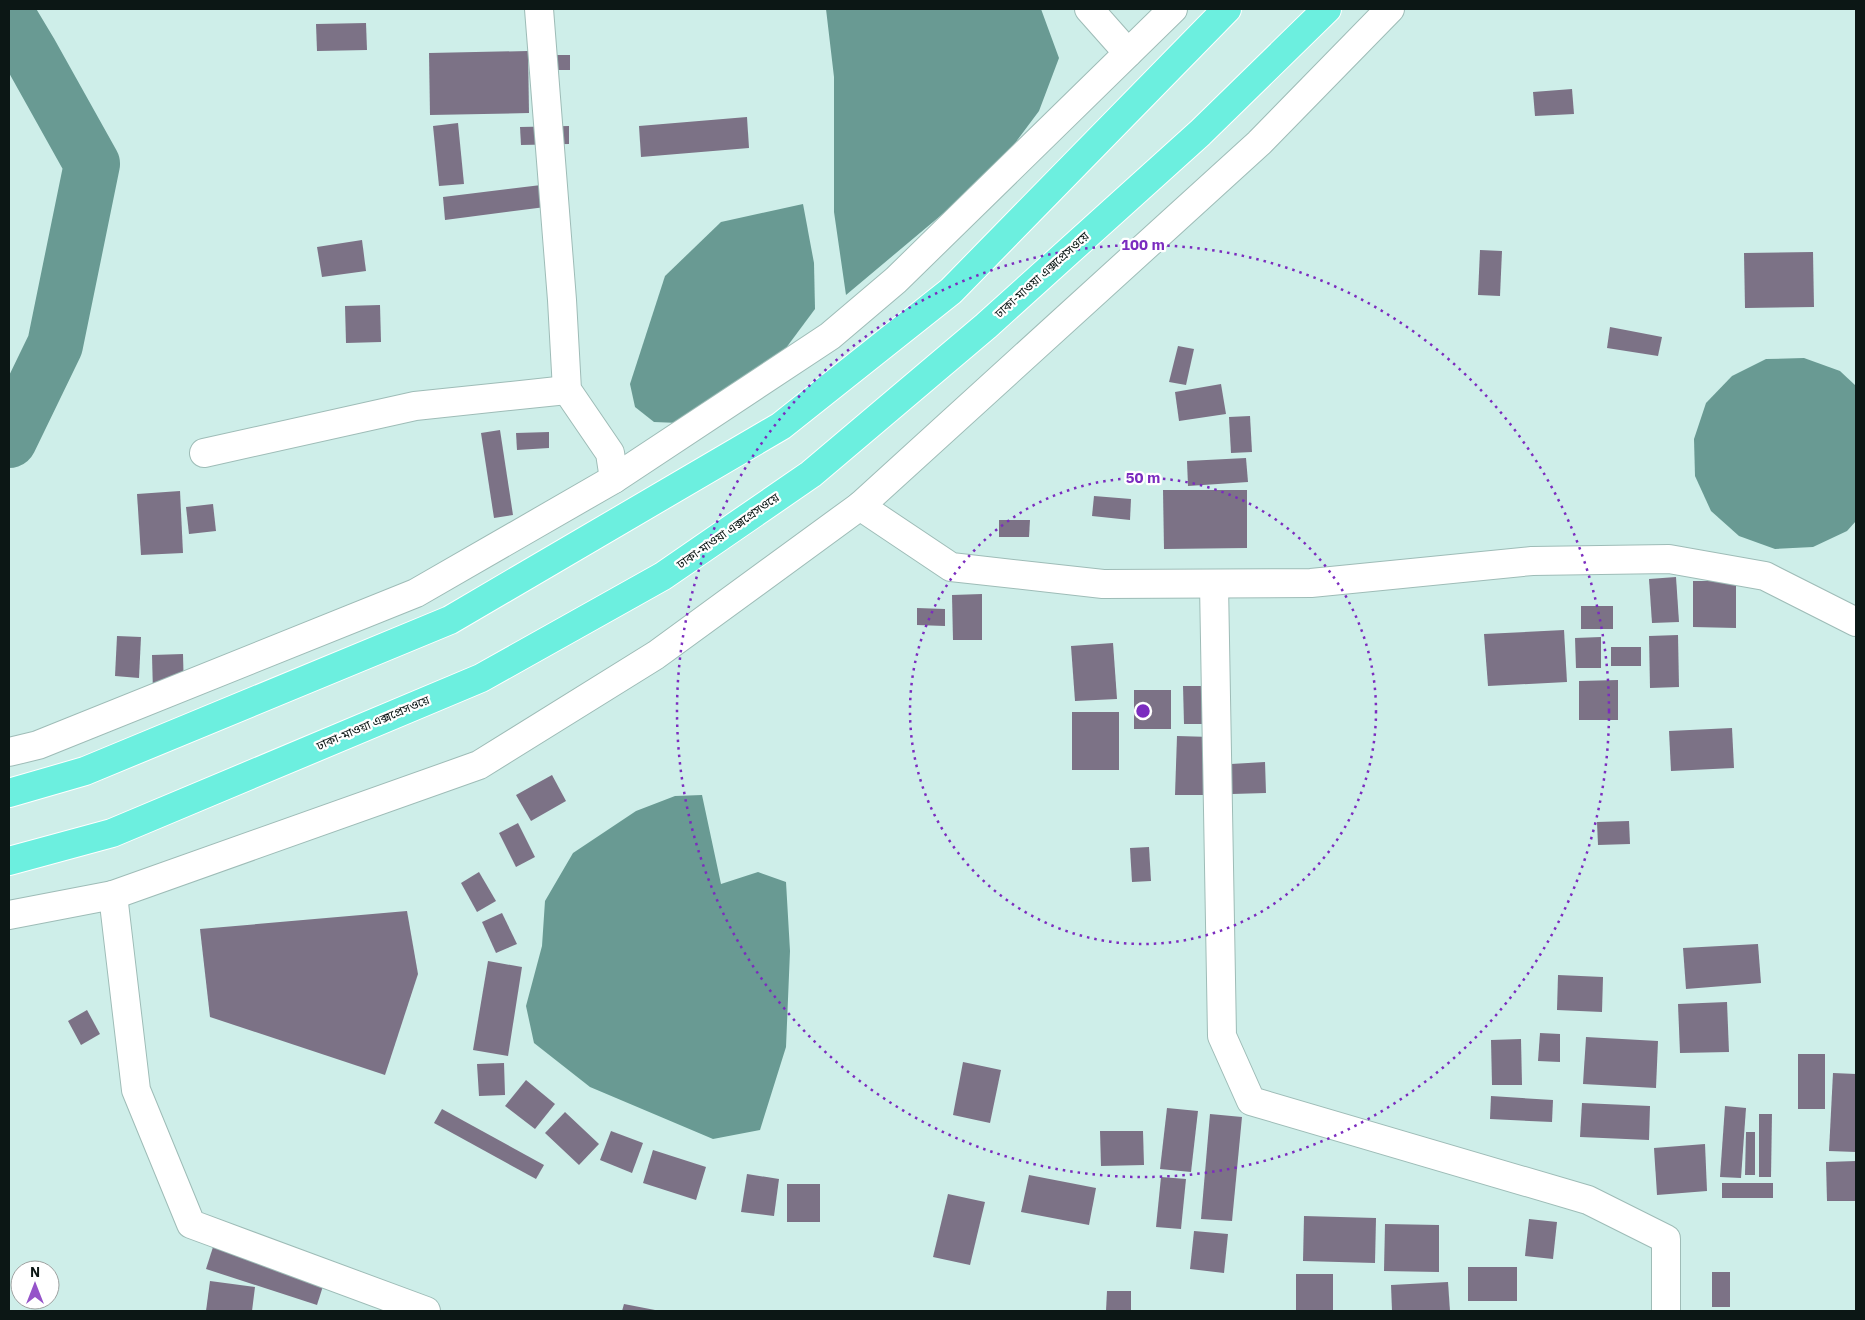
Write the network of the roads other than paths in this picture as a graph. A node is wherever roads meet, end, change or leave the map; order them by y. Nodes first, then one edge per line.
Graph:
1 (539, 9) edge
2 (1089, 9) edge
3 (1173, 9) edge
4 (1227, 9) edge
5 (1327, 9) edge
6 (1390, 9) edge
7 (1128, 53) junction
8 (567, 390) junction
9 (204, 454) dead end
10 (614, 479) junction
11 (860, 506) junction
12 (1214, 584) junction
13 (1856, 622) edge
14 (9, 752) edge
15 (9, 793) edge
16 (9, 861) edge
17 (113, 894) junction
18 (9, 915) edge
19 (426, 1311) edge
20 (1666, 1311) edge

1 - 8 street
2 - 7 street
3 - 7 street
4 - 15 highway
5 - 16 highway, ঢাকা-মাওয়া এক্সপ্রেসওয়ে
6 - 11 street
7 - 10 street
8 - 9 street
8 - 10 street
10 - 14 street
11 - 12 street
11 - 17 street
12 - 13 street
12 - 20 street
17 - 18 street
17 - 19 street

